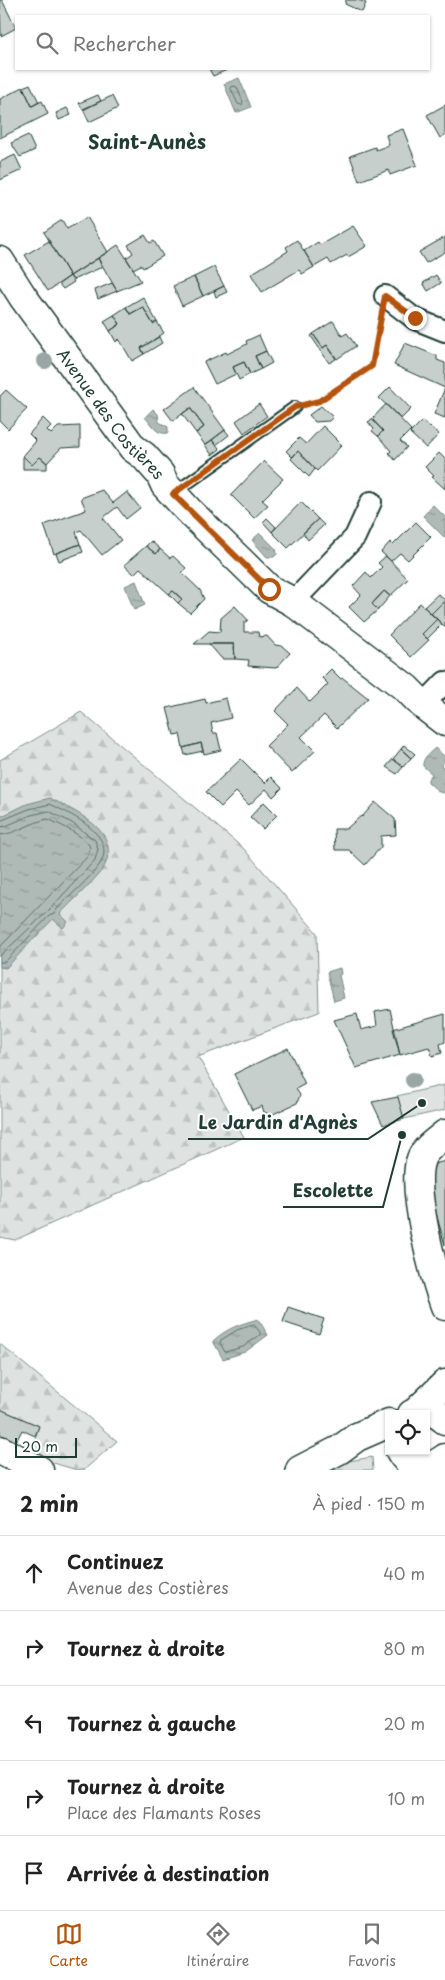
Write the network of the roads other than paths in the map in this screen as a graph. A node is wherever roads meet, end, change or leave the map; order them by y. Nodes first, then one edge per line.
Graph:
1 (0, 261) edge
2 (385, 296) road end
3 (445, 332) edge
4 (295, 407) road end
5 (173, 494) junction
6 (371, 502) dead end
7 (293, 602) junction
8 (445, 682) edge
9 (423, 705) junction
10 (445, 722) edge
11 (445, 1134) edge
12 (445, 1306) edge
13 (445, 1384) edge
14 (417, 1410) edge
15 (430, 1412) edge
16 (445, 1420) edge
17 (385, 1426) edge
18 (0, 1450) edge
19 (340, 1450) junction
20 (410, 1458) edge
21 (39, 1470) edge
22 (300, 1470) edge

1 - 5 street, Avenue des Costières
2 - 3 street
4 - 5 lane
5 - 7 street, Avenue des Costières
6 - 7 street
7 - 9 street, Avenue des Costières
8 - 9 street
9 - 10 street, Avenue des Costières
11 - 12 street
13 - 14 street
15 - 16 street
17 - 19 street
18 - 21 street
19 - 20 street
19 - 22 street

